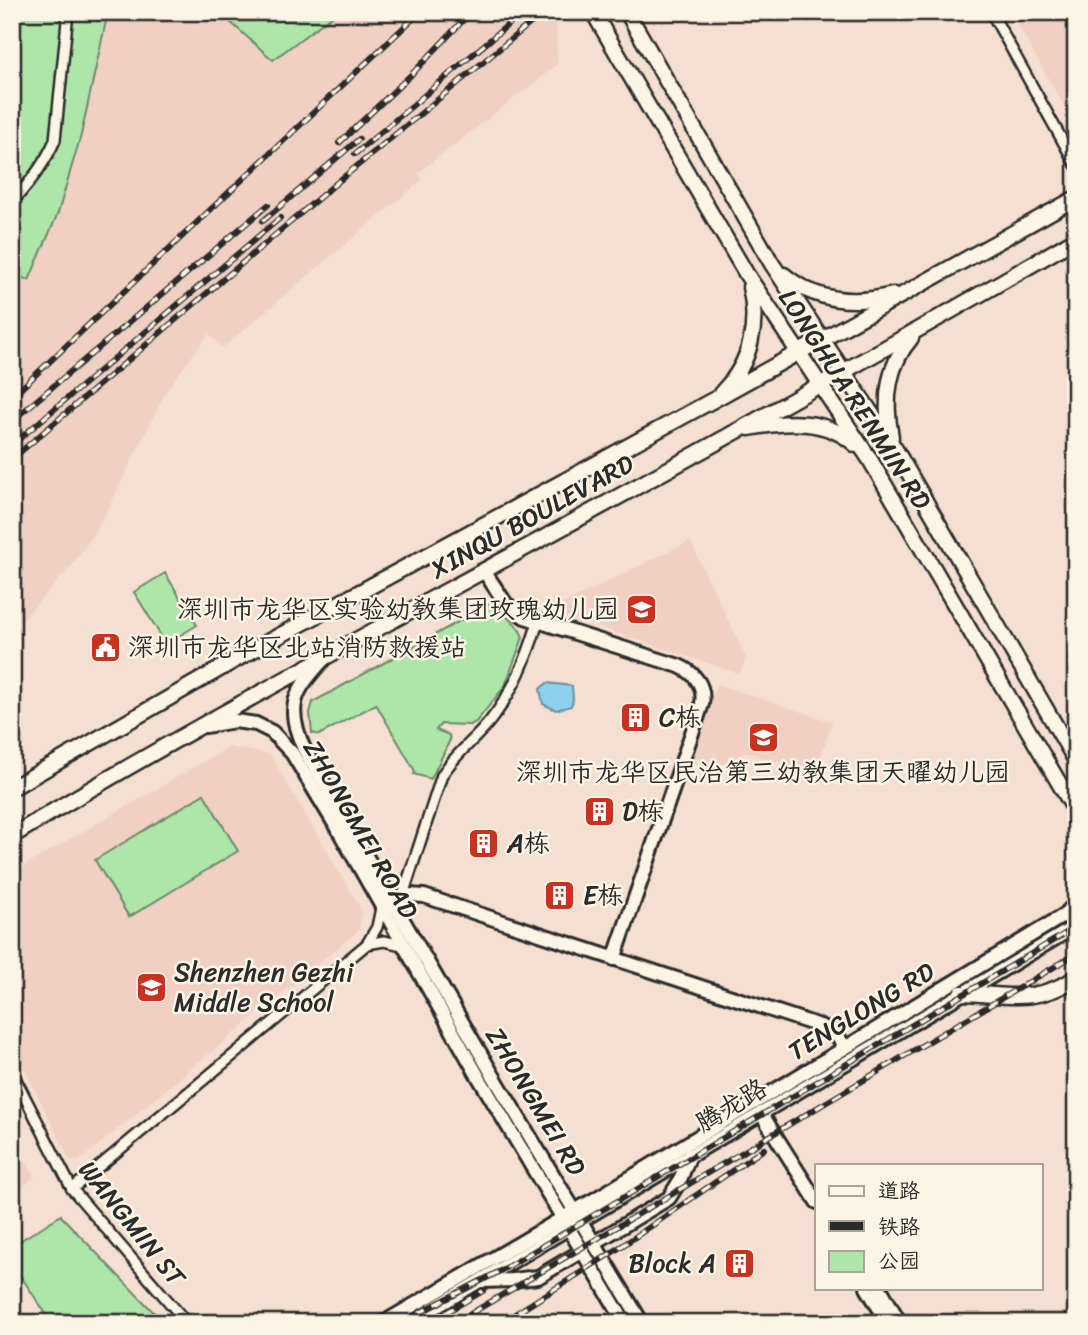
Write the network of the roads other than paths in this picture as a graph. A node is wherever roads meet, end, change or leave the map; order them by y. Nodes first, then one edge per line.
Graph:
1 (68, 12) edge
2 (593, 12) edge
3 (627, 12) edge
4 (991, 12) edge
5 (1076, 165) edge
6 (1076, 198) edge
7 (12, 202) edge
8 (1076, 239) edge
9 (772, 264) junction
10 (747, 275) junction
11 (911, 290) junction
12 (921, 330) junction
13 (822, 340) junction
14 (798, 353) junction
15 (845, 372) junction
16 (821, 384) junction
17 (715, 399) junction
18 (734, 432) junction
19 (895, 449) junction
20 (869, 458) junction
21 (484, 570) junction
22 (538, 622) junction
23 (326, 657) junction
24 (199, 728) junction
25 (1076, 761) edge
26 (12, 788) edge
27 (1076, 812) edge
28 (12, 836) edge
29 (392, 903) junction
30 (1073, 908) edge
31 (1076, 926) edge
32 (367, 944) junction
33 (402, 945) junction
34 (614, 959) junction
35 (1076, 978) edge
36 (961, 993) junction
37 (845, 1047) junction
38 (12, 1072) edge
39 (761, 1113) junction
40 (683, 1154) junction
41 (791, 1158) junction
42 (815, 1184) edge
43 (72, 1189) junction
44 (815, 1199) edge
45 (578, 1216) junction
46 (566, 1224) junction
47 (594, 1243) junction
48 (582, 1251) junction
49 (481, 1281) junction
50 (868, 1290) edge
51 (881, 1290) edge
52 (187, 1323) edge
53 (383, 1323) edge
54 (409, 1323) edge
55 (625, 1323) edge
56 (642, 1323) edge
57 (888, 1323) edge
58 (900, 1323) edge

1 - 7 street
2 - 10 main road, LONGHUA RENMIN RD
3 - 9 main road, LONGHUA RENMIN RD
4 - 5 street
6 - 11 main road, XINQU BOULEVARD
8 - 12 main road, XINQU BOULEVARD
9 - 11 main road
9 - 13 main road, LONGHUA RENMIN RD
10 - 14 main road, LONGHUA RENMIN RD
10 - 17 main road
11 - 13 main road, XINQU BOULEVARD
12 - 15 main road, XINQU BOULEVARD
12 - 19 main road
13 - 14 main road, XINQU BOULEVARD
13 - 15 main road, LONGHUA RENMIN RD
14 - 16 main road, LONGHUA RENMIN RD
14 - 17 main road, XINQU BOULEVARD
15 - 16 main road, XINQU BOULEVARD
15 - 19 main road, LONGHUA RENMIN RD
16 - 18 main road, XINQU BOULEVARD
16 - 20 main road, LONGHUA RENMIN RD
17 - 26 main road, XINQU BOULEVARD
18 - 20 main road
18 - 21 main road, XINQU BOULEVARD
19 - 25 main road, LONGHUA RENMIN RD
20 - 27 main road, LONGHUA RENMIN RD
21 - 22 main road
21 - 23 main road, XINQU BOULEVARD
22 - 29 street
22 - 34 main road
23 - 24 main road, XINQU BOULEVARD
23 - 29 main road, ZHONGMEI ROAD
24 - 28 main road, XINQU BOULEVARD
24 - 29 main road, ZHONGMEI ROAD
29 - 32 street
29 - 33 main road, ZHONGMEI ROAD
29 - 34 main road
29 - 45 main road, ZHONGMEI RD
30 - 37 main road, TENGLONG RD
31 - 36 main road, 腾龙路
32 - 33 street
32 - 43 street
33 - 46 main road, ZHONGMEI RD
34 - 37 main road
35 - 36 main road
36 - 39 main road, 腾龙路
37 - 40 main road, TENGLONG RD
38 - 43 street, WANGMIN ST
39 - 40 main road, 腾龙路
39 - 41 main road
40 - 45 main road, TENGLONG RD
40 - 47 main road
41 - 42 main road
41 - 44 main road
43 - 52 street, WANGMIN ST
45 - 46 main road, TENGLONG RD
45 - 47 main road, ZHONGMEI RD
46 - 48 main road, ZHONGMEI RD
46 - 49 main road
46 - 53 main road
47 - 56 main road, ZHONGMEI RD
48 - 49 main road
48 - 55 main road, ZHONGMEI RD
49 - 54 main road
50 - 57 main road
51 - 58 main road

